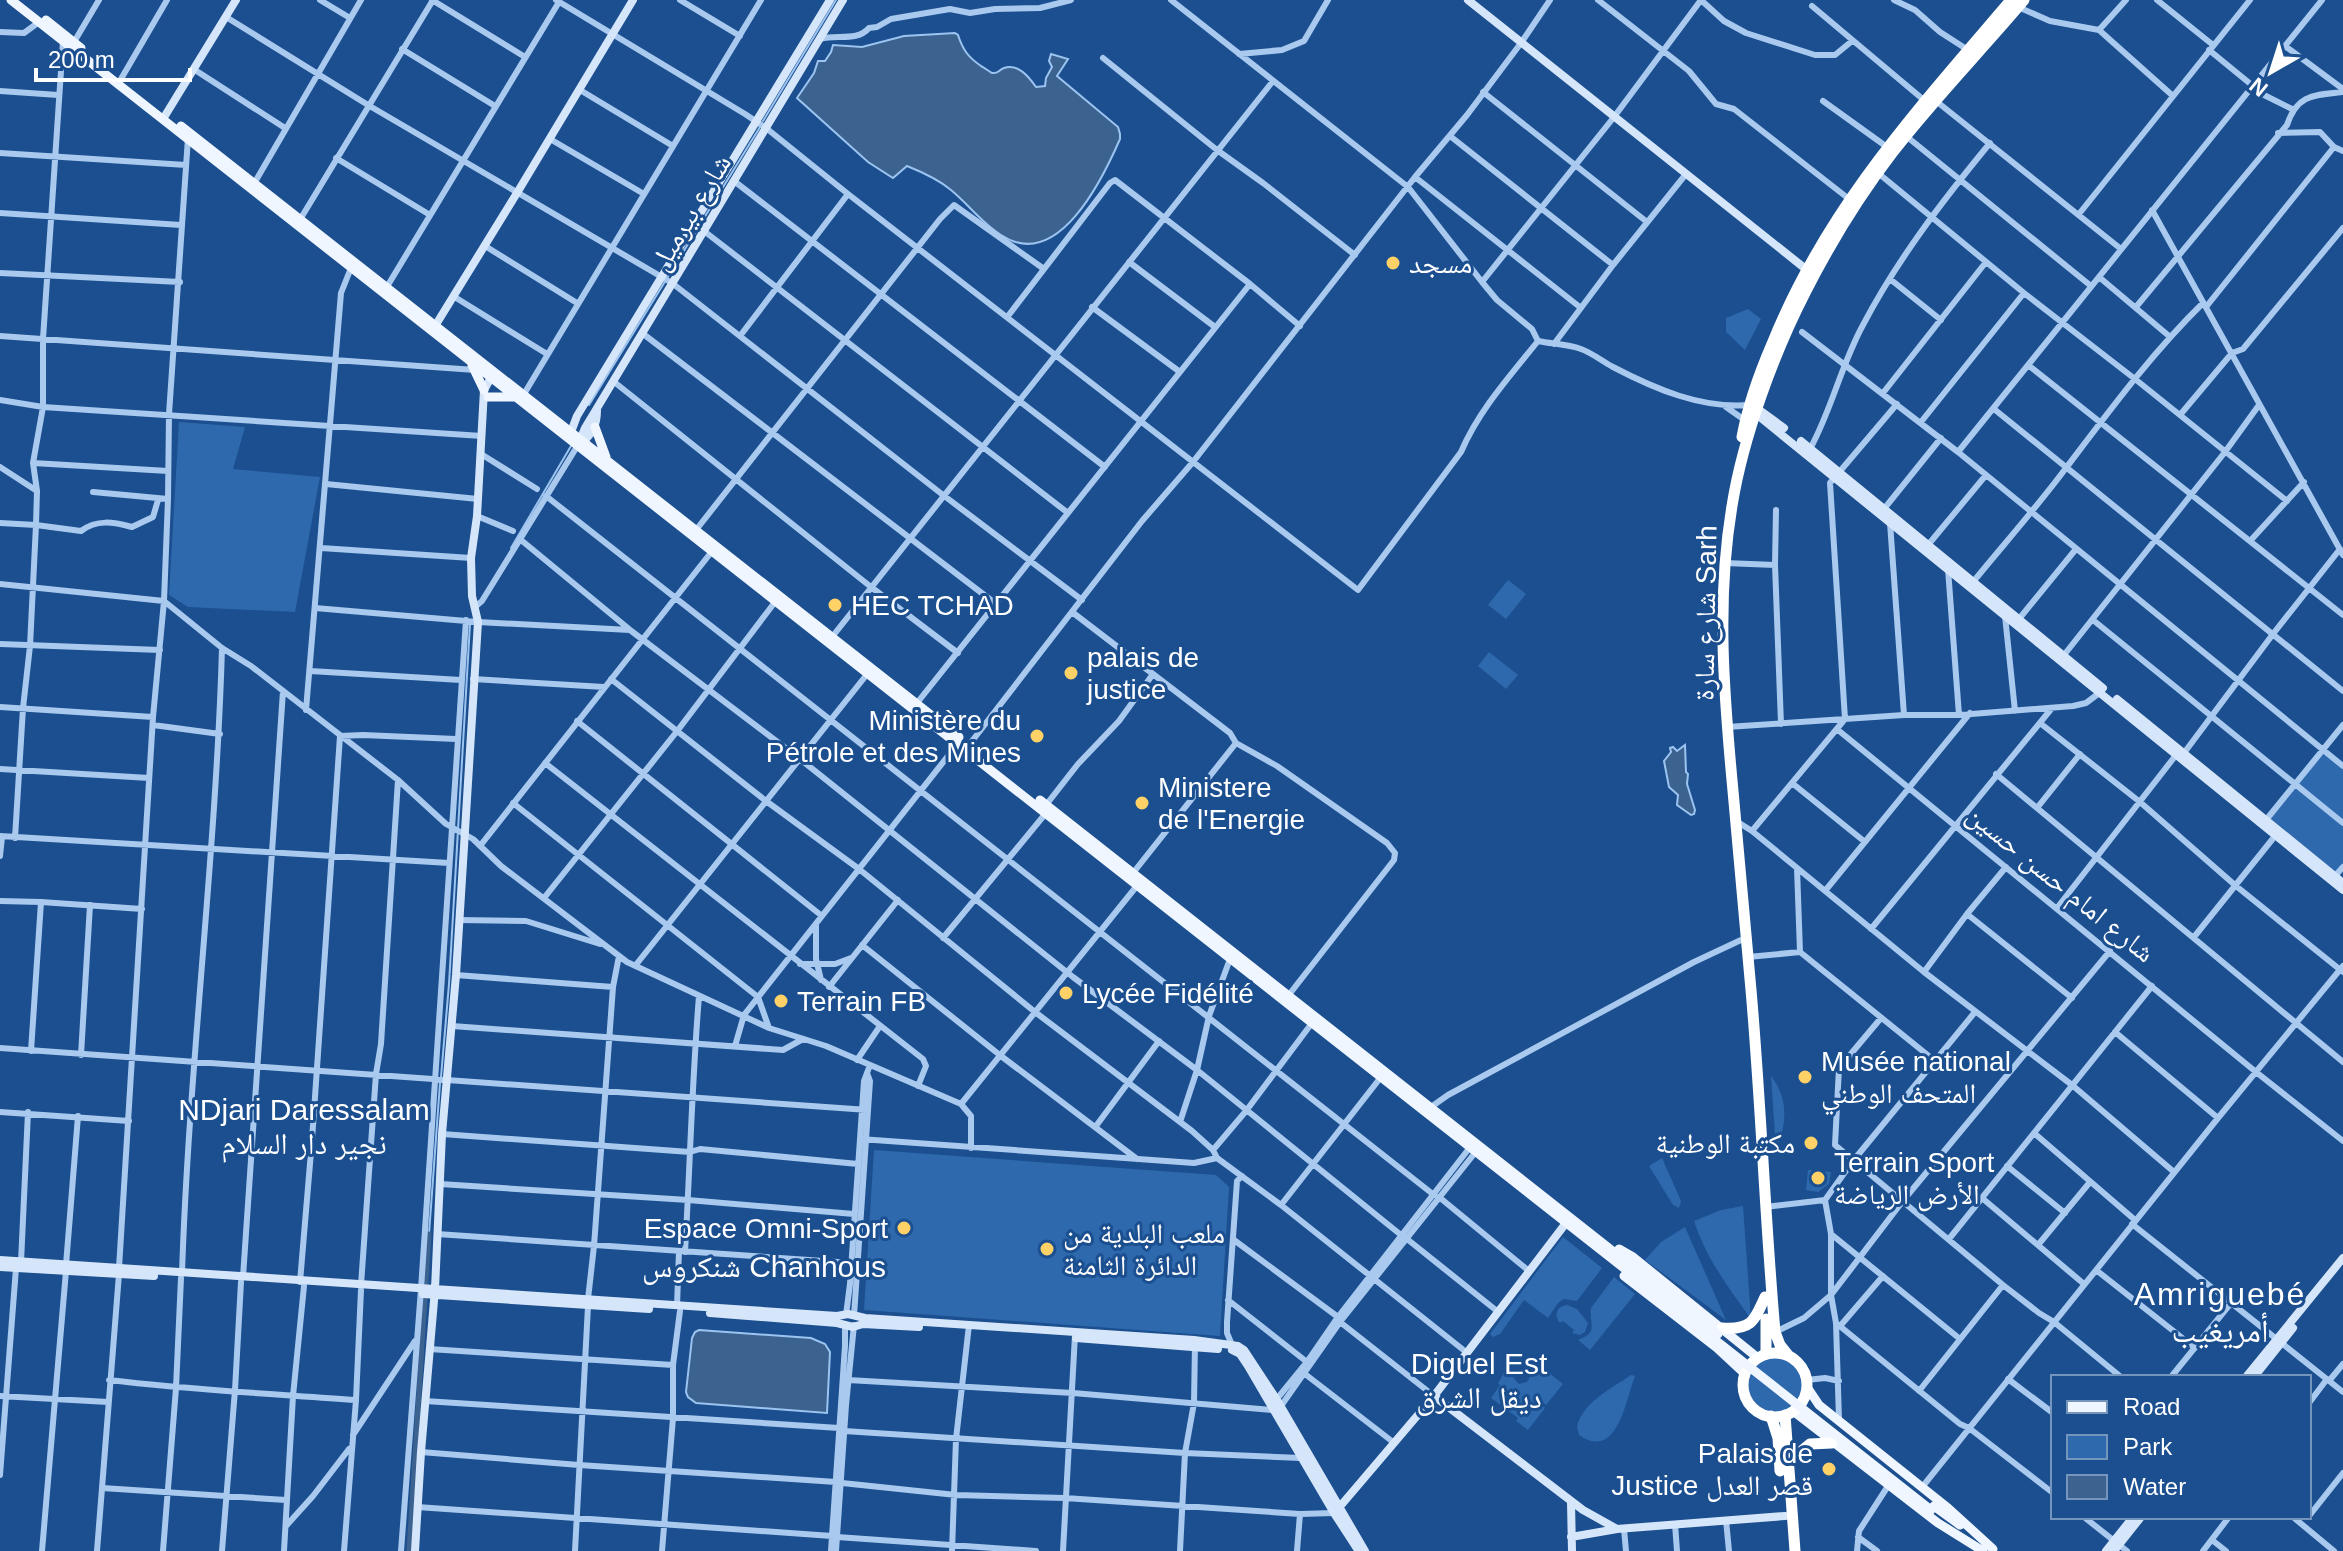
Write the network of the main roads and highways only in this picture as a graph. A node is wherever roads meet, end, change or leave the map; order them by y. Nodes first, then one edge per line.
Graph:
1 (11, 0) edge
2 (21, 0) edge
3 (2018, 2) edge
4 (1931, 101) junction
5 (164, 117) junction
6 (189, 136) junction
7 (385, 290) junction
8 (433, 328) junction
9 (473, 366) junction
10 (497, 377) junction
11 (519, 395) junction
12 (1753, 412) junction
13 (590, 428) road end
14 (580, 442) junction
15 (608, 460) junction
16 (714, 549) junction
17 (963, 742) junction
18 (1046, 809) junction
19 (1139, 883) junction
20 (1475, 1147) junction
21 (1534, 1193) junction
22 (1602, 1246) junction
23 (1765, 1297) junction
24 (1722, 1328) junction
25 (1788, 1355) junction
26 (1762, 1356) junction
27 (1745, 1374) junction
28 (1807, 1384) junction
29 (1789, 1413) junction
30 (1771, 1416) junction
31 (1832, 1443) junction
32 (1787, 1463) junction
33 (1789, 1551) edge
34 (1795, 1551) edge
35 (1989, 1551) edge

1 - 5 main road
2 - 5 main road
3 - 4 highway, شارع سارة Sarh
3 - 4 highway, شارع سارة Sarh
4 - 12 highway, شارع سارة Sarh
4 - 12 highway, شارع سارة Sarh
5 - 6 main road
6 - 7 main road
6 - 7 main road
7 - 8 main road
8 - 9 main road
8 - 10 main road
9 - 10 main road
9 - 11 main road
10 - 11 main road
11 - 14 main road
11 - 14 main road
12 - 23 highway, شارع سارة Sarh
12 - 25 highway, شارع سارة Sarh
13 - 15 main road
14 - 15 main road
14 - 16 main road
15 - 16 main road
16 - 17 main road
16 - 17 main road
17 - 18 main road
18 - 19 main road
18 - 19 main road
19 - 20 main road
19 - 20 main road
20 - 21 main road
21 - 22 main road
21 - 22 main road
22 - 24 main road
22 - 27 main road
22 - 35 main road, bridge
23 - 24 highway
23 - 26 highway, شارع سارة Sarh
24 - 26 main road
25 - 26 highway
25 - 28 highway
26 - 27 highway
27 - 30 highway
28 - 29 highway
28 - 35 main road
29 - 30 highway
29 - 31 main road
29 - 32 highway
30 - 33 highway
31 - 32 highway
31 - 35 main road
32 - 34 highway

